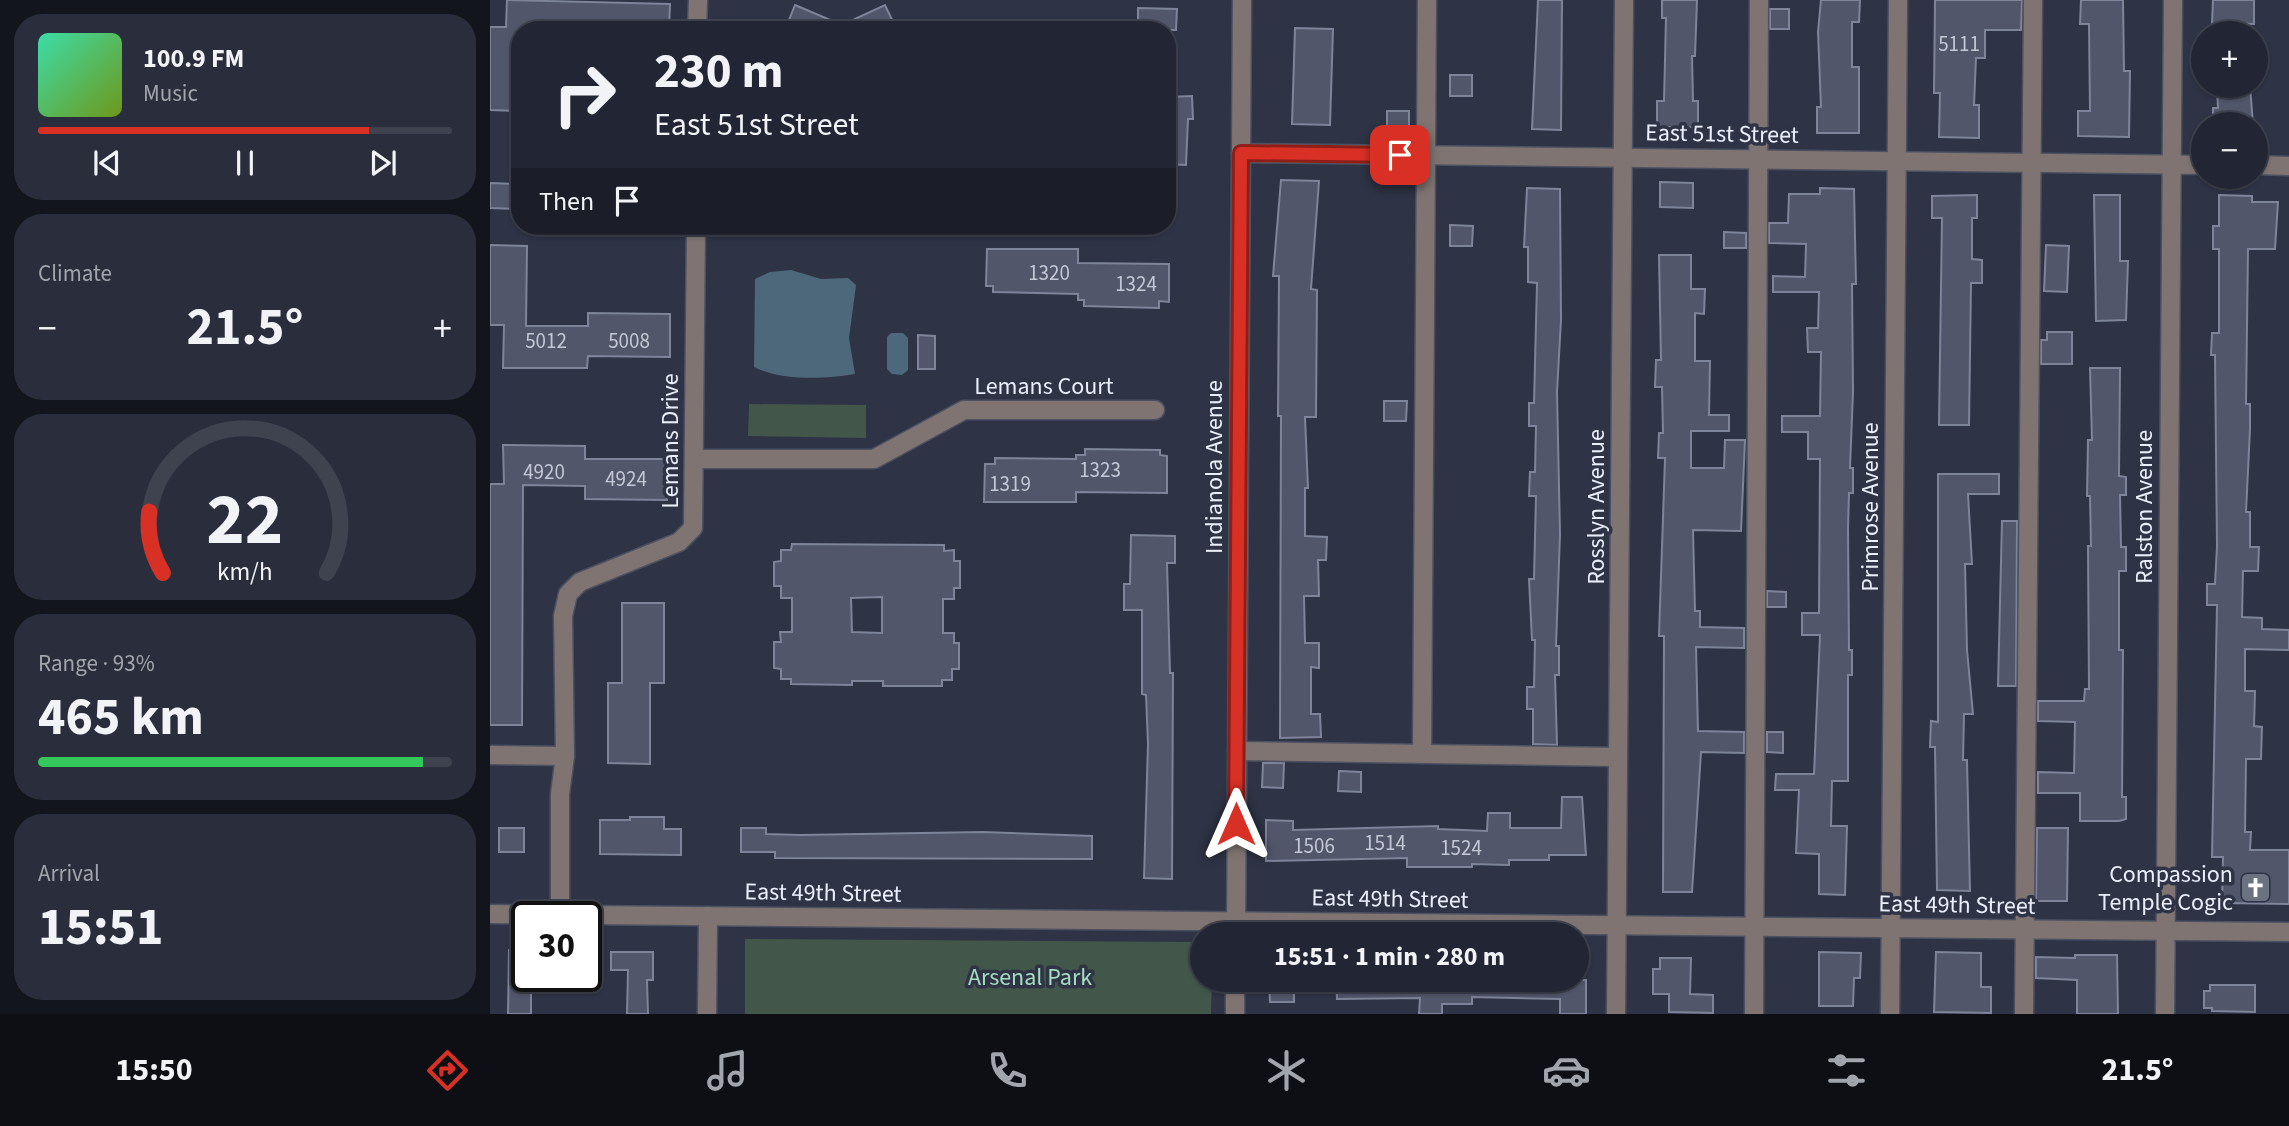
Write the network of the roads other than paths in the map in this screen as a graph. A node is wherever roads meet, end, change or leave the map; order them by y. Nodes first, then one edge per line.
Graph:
1 (698, 0) edge
2 (1242, 0) edge
3 (1427, 0) edge
4 (1624, 0) edge
5 (1759, 0) edge
6 (1898, 0) edge
7 (2033, 0) edge
8 (2172, 0) edge
9 (698, 21) edge
10 (1241, 153) junction
11 (1427, 155) junction
12 (1623, 157) junction
13 (1757, 159) junction
14 (1897, 161) junction
15 (2031, 163) junction
16 (2172, 164) junction
17 (2191, 165) edge
18 (2268, 166) edge
19 (2289, 166) edge
20 (696, 235) edge
21 (1155, 410) dead end
22 (695, 459) junction
23 (1237, 751) junction
24 (1423, 754) junction
25 (490, 755) edge
26 (565, 756) junction
27 (1618, 757) junction
28 (560, 901) edge
29 (490, 914) edge
30 (511, 914) edge
31 (602, 915) edge
32 (708, 916) junction
33 (1236, 922) edge
34 (1589, 926) edge
35 (1617, 926) junction
36 (1190, 927) edge
37 (1754, 927) junction
38 (1891, 928) junction
39 (2025, 930) junction
40 (2165, 931) junction
41 (2289, 932) edge
42 (1235, 992) edge
43 (707, 1014) edge
44 (1235, 1014) edge
45 (1616, 1014) edge
46 (1754, 1014) edge
47 (1890, 1014) edge
48 (2024, 1014) edge
49 (2165, 1014) edge

1 - 9 street
2 - 10 street, Indianola Avenue
3 - 11 street
4 - 12 street, Rosslyn Avenue
5 - 13 street
6 - 14 street, Primrose Avenue
7 - 15 street
8 - 16 street, Ralston Avenue
10 - 11 street, East 51st Street
10 - 23 street, Indianola Avenue
11 - 12 street, East 51st Street
11 - 24 street
12 - 13 street, East 51st Street
12 - 27 street, Rosslyn Avenue
13 - 14 street, East 51st Street
13 - 37 street
14 - 15 street, East 51st Street
14 - 38 street, Primrose Avenue
15 - 16 street, East 51st Street
15 - 39 street
16 - 17 street, East 51st Street
16 - 40 street, Ralston Avenue
18 - 19 street
20 - 22 street, Lemans Drive
21 - 22 street, Lemans Court
22 - 26 street, Lemans Drive
23 - 24 street
23 - 33 street, Indianola Avenue
24 - 27 street
25 - 26 street
26 - 28 street
27 - 35 street, Rosslyn Avenue
29 - 30 street, East 49th Street
31 - 32 street, East 49th Street
32 - 36 street, East 49th Street
32 - 43 street
34 - 35 street, East 49th Street
35 - 37 street, East 49th Street
35 - 45 street, Rosslyn Avenue
37 - 38 street, East 49th Street
37 - 46 street
38 - 39 street, East 49th Street
38 - 47 street, Primrose Avenue
39 - 40 street, East 49th Street
39 - 48 street
40 - 41 street, East 49th Street
40 - 49 street, Ralston Avenue
42 - 44 street

